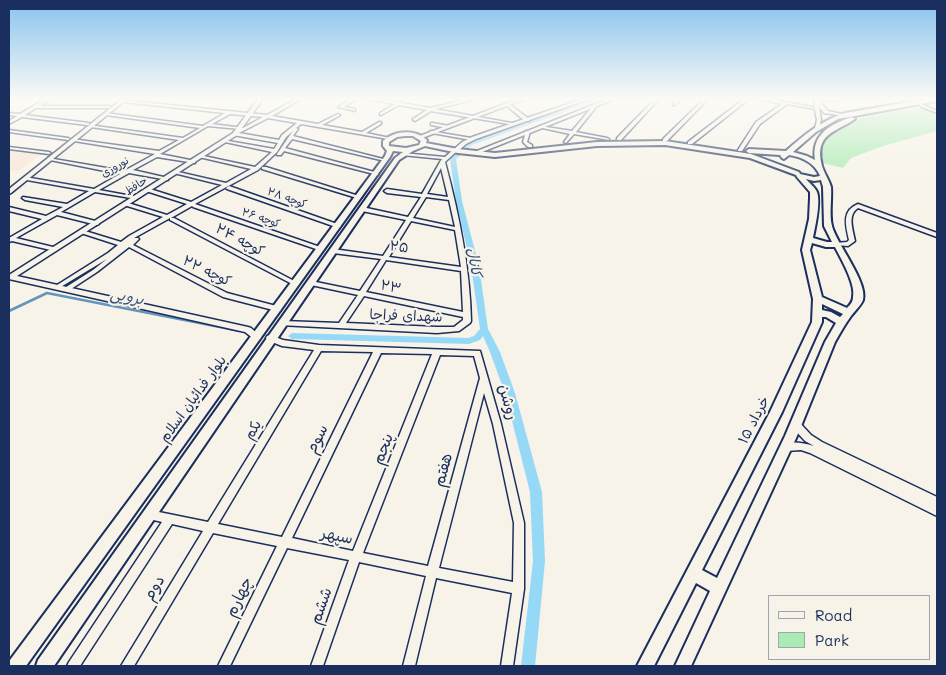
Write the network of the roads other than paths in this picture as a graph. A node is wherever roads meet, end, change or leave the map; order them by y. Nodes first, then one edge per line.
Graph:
1 (12, 130) edge
2 (82, 130) edge
3 (126, 130) edge
4 (198, 130) edge
5 (238, 130) edge
6 (241, 130) edge
7 (291, 130) edge
8 (295, 130) edge
9 (350, 130) edge
10 (368, 130) edge
11 (436, 130) edge
12 (496, 130) edge
13 (532, 130) edge
14 (560, 130) edge
15 (576, 130) edge
16 (627, 130) edge
17 (674, 130) edge
18 (706, 130) edge
19 (753, 130) edge
20 (814, 130) edge
21 (830, 130) edge
22 (432, 132) junction
23 (528, 132) junction
24 (364, 133) junction
25 (574, 133) junction
26 (235, 134) junction
27 (420, 136) junction
28 (290, 137) junction
29 (71, 139) junction
30 (183, 139) junction
31 (471, 139) junction
32 (607, 139) junction
33 (619, 139) junction
34 (665, 140) junction
35 (225, 141) junction
36 (281, 142) junction
37 (566, 142) junction
38 (388, 143) junction
39 (690, 143) junction
40 (423, 144) junction
41 (530, 146) junction
42 (9, 148) edge
43 (283, 149) junction
44 (740, 150) junction
45 (275, 151) junction
46 (456, 151) junction
47 (407, 152) junction
48 (473, 152) junction
49 (764, 152) junction
50 (787, 153) junction
51 (158, 154) junction
52 (50, 156) junction
53 (201, 156) junction
54 (761, 159) junction
55 (385, 160) junction
56 (443, 160) junction
57 (193, 162) junction
58 (34, 165) junction
59 (43, 165) junction
60 (264, 168) junction
61 (256, 169) junction
62 (126, 172) junction
63 (176, 172) junction
64 (822, 172) junction
65 (376, 174) junction
66 (798, 175) junction
67 (27, 178) junction
68 (166, 178) junction
69 (9, 185) edge
70 (229, 186) junction
71 (148, 190) junction
72 (94, 191) junction
73 (387, 191) dead end
74 (9, 192) edge
75 (424, 195) junction
76 (359, 197) junction
77 (26, 198) dead end
78 (135, 198) junction
79 (452, 199) junction
80 (126, 204) junction
81 (194, 205) junction
82 (68, 206) junction
83 (9, 209) edge
84 (362, 209) junction
85 (56, 213) junction
86 (47, 218) junction
87 (169, 218) junction
88 (410, 219) junction
89 (97, 223) junction
90 (338, 226) junction
91 (457, 229) junction
92 (82, 232) junction
93 (937, 235) edge
94 (808, 239) junction
95 (10, 240) edge
96 (125, 244) junction
97 (837, 244) junction
98 (55, 249) junction
99 (327, 250) junction
100 (384, 258) junction
101 (463, 269) junction
102 (10, 278) edge
103 (310, 283) junction
104 (296, 284) junction
105 (62, 288) junction
106 (362, 293) junction
107 (818, 300) junction
108 (277, 309) junction
109 (848, 312) junction
110 (818, 313) junction
111 (467, 315) junction
112 (841, 322) junction
113 (282, 323) junction
114 (341, 326) junction
115 (257, 337) junction
116 (270, 338) junction
117 (319, 348) junction
118 (378, 350) junction
119 (437, 352) junction
120 (484, 376) junction
121 (796, 425) junction
122 (786, 447) junction
123 (937, 502) edge
124 (937, 511) edge
125 (149, 515) junction
126 (170, 519) junction
127 (210, 527) junction
128 (284, 542) junction
129 (356, 557) junction
130 (432, 572) junction
131 (693, 573) junction
132 (719, 588) junction
133 (518, 589) junction
134 (16, 666) edge
135 (44, 666) edge
136 (73, 666) edge
137 (127, 666) edge
138 (224, 666) edge
139 (317, 666) edge
140 (409, 666) edge
141 (507, 666) edge
142 (645, 666) edge
143 (682, 666) edge

1 - 29 street
2 - 29 street
3 - 30 street
4 - 30 street, نوروزی
5 - 26 street, حافظ
6 - 26 street
7 - 36 street
8 - 28 street
9 - 24 street
10 - 24 street
11 - 22 street
12 - 31 street
13 - 23 street
14 - 25 street
15 - 25 street
16 - 33 street
17 - 34 street
18 - 39 street
19 - 44 street
20 - 50 main road
21 - 64 main road
22 - 27 street
22 - 31 street
23 - 41 street
23 - 48 street
24 - 38 street
25 - 32 street
25 - 37 street
26 - 35 street, حافظ
26 - 36 street
27 - 38 main road
27 - 40 main road
28 - 43 street
28 - 55 street
29 - 51 street
29 - 52 street
30 - 51 street, نوروزی
31 - 46 street
32 - 33 main road
32 - 37 main road
33 - 34 main road
34 - 39 main road
35 - 45 street
35 - 53 street, حافظ
36 - 45 street
37 - 41 main road
38 - 47 main road
38 - 55 main road, بلوار فدائیان اسلام
39 - 44 main road
40 - 46 main road
40 - 47 main road
41 - 48 main road
42 - 52 street
43 - 60 street
43 - 65 street
44 - 49 main road
45 - 61 street
46 - 48 main road
46 - 56 street
47 - 56 street
47 - 84 main road, بلوار فدائیان اسلام
48 - 54 main road
49 - 50 main road
49 - 54 main road
50 - 64 main road
50 - 66 main road, ۱۵ خرداد
51 - 57 street
51 - 62 street, نوروزی
52 - 58 street
52 - 59 street
52 - 62 street
53 - 57 street, حافظ
53 - 61 street
54 - 66 main road
55 - 65 main road, بلوار فدائیان اسلام
56 - 75 street
56 - 79 street
57 - 63 street, حافظ
58 - 59 street
58 - 69 street
59 - 67 street
60 - 70 street
60 - 76 street
61 - 70 street
62 - 68 street
62 - 72 street, نوروزی
63 - 68 street, حافظ
63 - 70 street, کوچه ۲۸
64 - 66 main road
64 - 97 main road
65 - 76 main road, بلوار فدائیان اسلام
66 - 94 main road, ۱۵ خرداد
67 - 72 street
67 - 74 street
68 - 71 street, حافظ
70 - 81 street
70 - 90 street, کوچه ۲۸
71 - 78 street, حافظ
71 - 81 street, کوچه ۲۶
72 - 78 street
72 - 82 street, نوروزی
73 - 75 street
75 - 79 street
75 - 88 street
76 - 90 main road, بلوار فدائیان اسلام
77 - 82 street
78 - 80 street, حافظ
79 - 91 street
80 - 87 street, کوچه ۲۴
80 - 89 street, حافظ
81 - 87 street
81 - 99 street, کوچه ۲۶
82 - 85 street, نوروزی
83 - 86 street
84 - 88 street
84 - 99 main road, بلوار فدائیان اسلام
85 - 86 street, نوروزی
85 - 89 street
86 - 95 street, نوروزی
87 - 96 street
87 - 104 street, کوچه ۲۴
88 - 91 street
88 - 100 street
89 - 92 street, حافظ
90 - 99 main road, بلوار فدائیان اسلام
91 - 101 street
92 - 96 street, کوچه ۲۲
92 - 98 street, حافظ
93 - 97 street
94 - 97 main road
94 - 107 main road, ۱۵ خرداد
95 - 98 street
96 - 105 street
96 - 108 street, کوچه ۲۲
97 - 109 main road
98 - 102 street, حافظ
99 - 100 street, ۲۵
99 - 103 main road, بلوار فدائیان اسلام
99 - 104 main road, بلوار فدائیان اسلام
100 - 101 street, ۲۵
100 - 106 street
101 - 111 street
102 - 105 street
103 - 106 street, ۲۳
103 - 113 main road, بلوار فدائیان اسلام
104 - 108 main road, بلوار فدائیان اسلام
105 - 115 street
106 - 111 street, ۲۳
106 - 114 street
107 - 109 main road
107 - 110 main road, ۱۵ خرداد
108 - 115 main road, بلوار فدائیان اسلام
109 - 112 main road
110 - 112 main road
110 - 131 main road, ۱۵ خرداد
111 - 114 street, شهدای فراجا
112 - 121 main road
113 - 114 street, شهدای فراجا
113 - 116 main road, بلوار فدائیان اسلام
115 - 116 main road
115 - 134 main road, بلوار فدائیان اسلام
116 - 117 street, روشن
116 - 125 main road, بلوار فدائیان اسلام
117 - 118 street, روشن
117 - 127 street, یکم
118 - 119 street, روشن
118 - 128 street, سوم
119 - 120 street, روشن
119 - 129 street, پنجم
120 - 130 street, هفتم
120 - 133 street, روشن
121 - 122 main road
121 - 123 street
122 - 124 street
122 - 132 main road
125 - 126 street, سپهر
125 - 135 main road, بلوار فدائیان اسلام
126 - 127 street, سپهر
126 - 136 street
127 - 128 street, سپهر
127 - 137 street, دوم
128 - 129 street, سپهر
128 - 138 street, چهارم
129 - 130 street, سپهر
129 - 139 street, ششم
130 - 133 street, سپهر
130 - 140 street, هفتم
131 - 132 main road
131 - 142 main road, ۱۵ خرداد
132 - 143 main road
133 - 141 street, روشن

